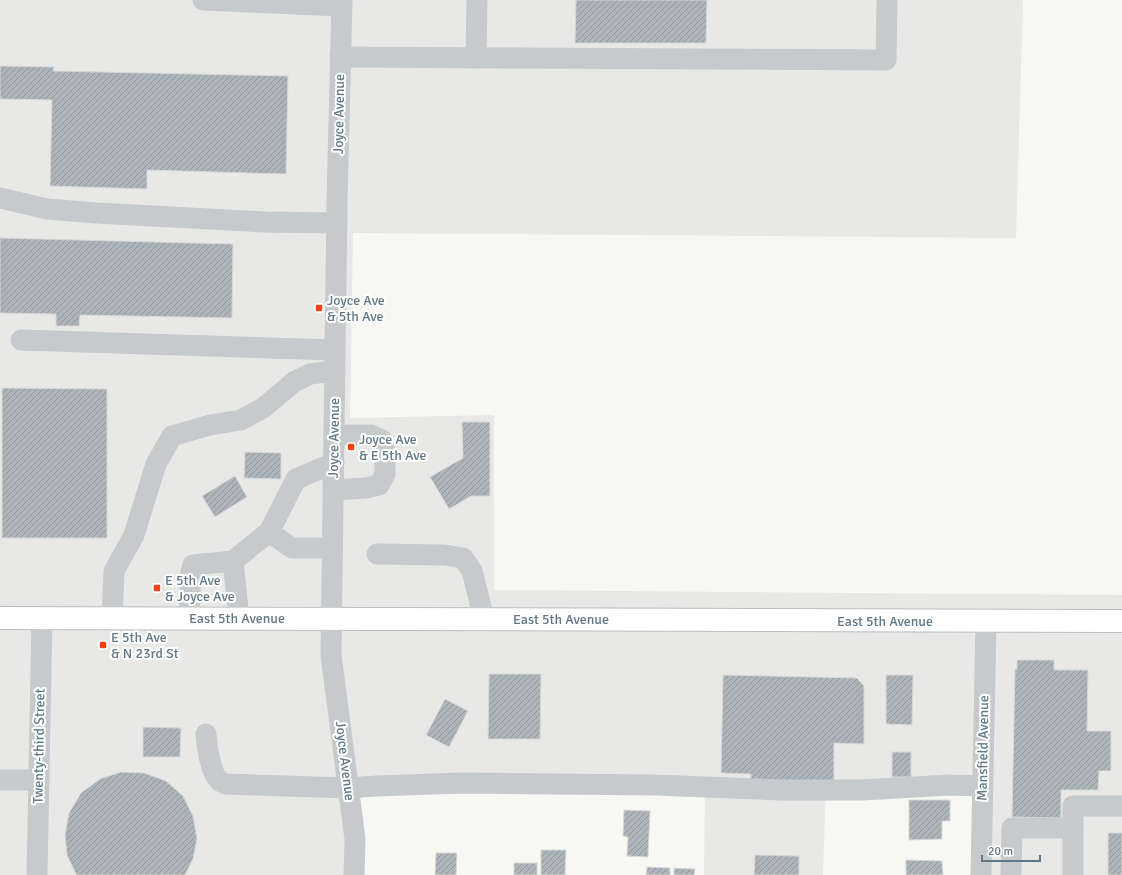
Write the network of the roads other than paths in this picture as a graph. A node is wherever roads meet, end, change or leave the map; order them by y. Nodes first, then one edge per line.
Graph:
1 (204, 0) edge
2 (477, 0) edge
3 (887, 0) edge
4 (342, 3) edge
5 (340, 57) junction
6 (476, 58) junction
7 (0, 198) edge
8 (337, 223) junction
9 (22, 340) dead end
10 (335, 350) junction
11 (335, 371) junction
12 (334, 435) junction
13 (334, 463) junction
14 (333, 490) junction
15 (269, 532) junction
16 (332, 548) junction
17 (377, 554) dead end
18 (234, 561) junction
19 (0, 618) edge
20 (42, 618) junction
21 (112, 618) junction
22 (189, 618) junction
23 (239, 618) junction
24 (331, 618) junction
25 (484, 619) junction
26 (986, 621) junction
27 (1122, 621) edge
28 (206, 734) dead end
29 (0, 780) edge
30 (39, 780) junction
31 (982, 786) junction
32 (348, 788) junction
33 (1122, 806) edge
34 (1073, 828) junction
35 (37, 875) edge
36 (354, 875) edge
37 (981, 875) edge
38 (1011, 875) edge
39 (1073, 875) edge

1 - 4 street
2 - 6 street
3 - 6 street
4 - 5 street, Joyce Avenue
5 - 6 street
5 - 8 street, Joyce Avenue
7 - 8 street
8 - 10 street, Joyce Avenue
9 - 10 street
10 - 11 street, Joyce Avenue
11 - 12 street, Joyce Avenue
11 - 21 street
12 - 13 street, Joyce Avenue
12 - 14 street
13 - 14 street, Joyce Avenue
13 - 15 street
14 - 16 street, Joyce Avenue
15 - 16 street
15 - 18 street
16 - 24 street, Joyce Avenue
17 - 25 street
18 - 22 street
18 - 23 street
19 - 20 main road, East 5th Avenue
20 - 21 main road, East 5th Avenue
20 - 30 street, Twenty-third Street
21 - 22 main road, East 5th Avenue
22 - 23 main road, East 5th Avenue
23 - 24 main road, East 5th Avenue
24 - 25 main road, East 5th Avenue
24 - 32 street, Joyce Avenue
25 - 26 main road, East 5th Avenue
26 - 27 main road, East 5th Avenue
26 - 31 street, Mansfield Avenue
28 - 32 street
29 - 30 street
30 - 35 street, Twenty-third Street
31 - 32 street
31 - 37 street, Mansfield Avenue
32 - 36 street, Joyce Avenue
33 - 34 street
34 - 38 street
34 - 39 street

